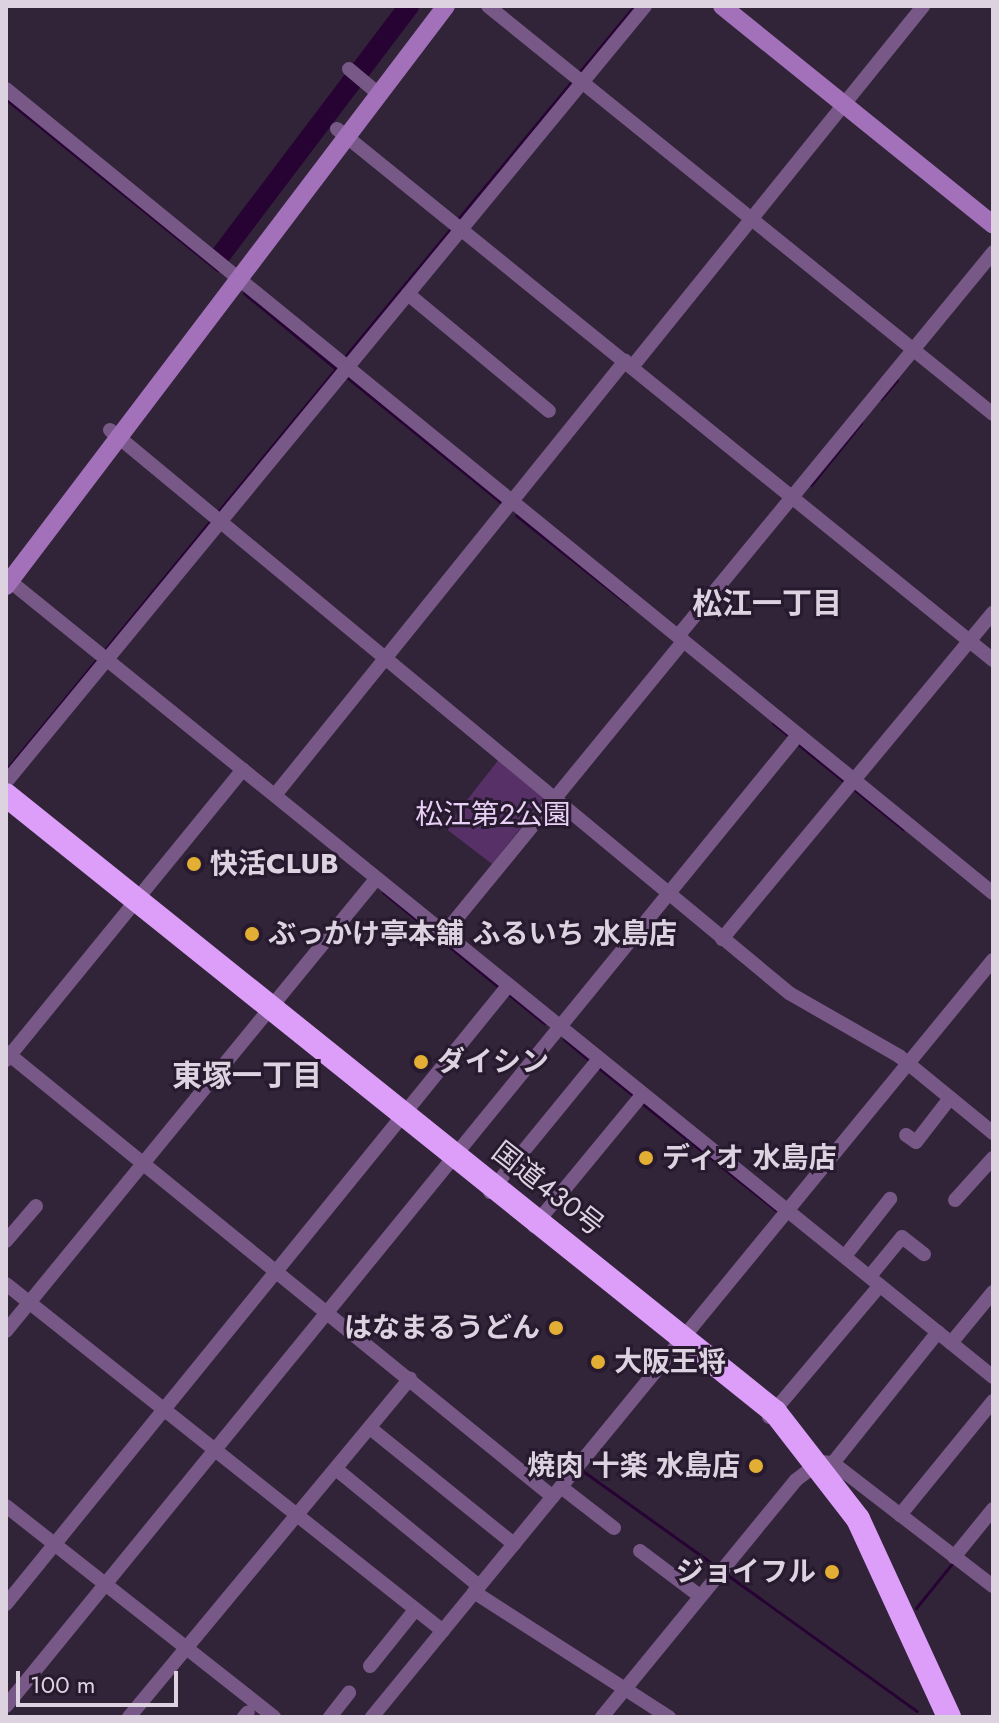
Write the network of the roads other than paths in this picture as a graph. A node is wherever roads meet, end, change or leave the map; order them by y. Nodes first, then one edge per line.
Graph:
1 (430, 6) edge
2 (446, 6) edge
3 (488, 6) edge
4 (645, 6) edge
5 (722, 6) edge
6 (923, 6) edge
7 (349, 69) dead end
8 (578, 81) junction
9 (370, 87) junction
10 (6, 89) edge
11 (843, 103) junction
12 (342, 133) junction
13 (746, 218) junction
14 (457, 225) junction
15 (993, 225) edge
16 (993, 252) edge
17 (234, 275) junction
18 (408, 294) junction
19 (914, 353) junction
20 (628, 364) junction
21 (343, 368) junction
22 (549, 411) dead end
23 (993, 414) edge
24 (114, 434) junction
25 (792, 497) junction
26 (512, 503) junction
27 (216, 518) junction
28 (7, 578) edge
29 (993, 613) edge
30 (681, 639) junction
31 (970, 641) junction
32 (388, 658) junction
33 (102, 660) junction
34 (993, 660) edge
35 (798, 735) junction
36 (240, 773) junction
37 (854, 781) junction
38 (6, 782) edge
39 (6, 795) edge
40 (275, 795) junction
41 (557, 797) junction
42 (6, 811) edge
43 (374, 882) junction
44 (672, 892) junction
45 (993, 893) edge
46 (133, 905) junction
47 (443, 935) junction
48 (722, 939) junction
49 (993, 960) edge
50 (505, 990) junction
51 (267, 1012) junction
52 (559, 1029) junction
53 (7, 1056) edge
54 (908, 1063) junction
55 (596, 1064) junction
56 (639, 1098) junction
57 (950, 1098) junction
58 (401, 1119) junction
59 (993, 1133) edge
60 (906, 1135) dead end
61 (993, 1158) edge
62 (452, 1159) junction
63 (144, 1163) junction
64 (491, 1190) junction
65 (890, 1199) dead end
66 (955, 1200) dead end
67 (36, 1206) dead end
68 (783, 1213) junction
69 (535, 1225) junction
70 (6, 1241) edge
71 (924, 1254) dead end
72 (845, 1256) junction
73 (277, 1272) junction
74 (6, 1284) edge
75 (875, 1285) junction
76 (993, 1292) edge
77 (29, 1303) junction
78 (327, 1312) junction
79 (6, 1331) edge
80 (936, 1335) junction
81 (682, 1342) junction
82 (951, 1343) junction
83 (993, 1377) edge
84 (410, 1378) junction
85 (993, 1401) edge
86 (164, 1412) junction
87 (771, 1416) junction
88 (370, 1428) junction
89 (214, 1451) junction
90 (820, 1464) junction
91 (336, 1469) junction
92 (553, 1493) junction
93 (6, 1506) edge
94 (993, 1509) edge
95 (900, 1515) junction
96 (298, 1516) junction
97 (614, 1528) dead end
98 (55, 1544) junction
99 (514, 1544) junction
100 (640, 1551) dead end
101 (956, 1558) junction
102 (105, 1584) junction
103 (993, 1586) edge
104 (477, 1589) junction
105 (700, 1596) junction
106 (6, 1604) edge
107 (415, 1610) junction
108 (443, 1631) junction
109 (186, 1648) junction
110 (370, 1666) dead end
111 (624, 1690) junction
112 (349, 1693) dead end
113 (6, 1706) edge
114 (129, 1717) edge
115 (274, 1717) edge
116 (330, 1717) edge
117 (372, 1717) edge
118 (602, 1717) edge
119 (669, 1717) edge
120 (936, 1717) edge
121 (949, 1717) edge

1 - 9 street
2 - 9 street
3 - 8 street
4 - 8 street
5 - 11 street
6 - 11 street
7 - 9 street
8 - 13 street
8 - 14 street
9 - 12 street
10 - 17 street
11 - 13 street
11 - 15 street
12 - 14 street
12 - 17 street
13 - 19 street
13 - 20 street
14 - 18 street
14 - 20 street
16 - 19 street
17 - 21 street
17 - 24 street
18 - 21 street
18 - 22 street
19 - 23 street
19 - 25 street
20 - 25 street
20 - 26 street
21 - 26 street
21 - 27 street
24 - 27 street
24 - 28 street
25 - 30 street
25 - 31 street
26 - 30 street
26 - 32 street
27 - 32 street
27 - 33 street
28 - 33 street
29 - 31 street
30 - 35 street
30 - 41 street
31 - 34 street
31 - 37 street
32 - 40 street
32 - 41 street
33 - 36 street
33 - 38 street
35 - 37 street
35 - 44 street
36 - 40 street
36 - 46 street
37 - 45 street
37 - 48 street
39 - 46 highway, 国道430号
40 - 43 street
41 - 44 street
41 - 47 street
42 - 46 highway, 国道430号
43 - 47 street
43 - 51 street
44 - 48 street
44 - 52 street
46 - 51 highway, 国道430号
46 - 53 street
47 - 50 street
48 - 54 street
49 - 54 street
50 - 52 street
50 - 58 street
51 - 58 highway, 国道430号
51 - 63 street
52 - 55 street
52 - 62 street
53 - 63 street
54 - 57 street
54 - 68 street
55 - 56 street
55 - 64 street
56 - 68 street
56 - 69 street
57 - 59 street
57 - 60 street
58 - 62 highway, 国道430号
58 - 73 street
61 - 66 street
62 - 64 highway, 国道430号
62 - 78 street
63 - 73 street
63 - 77 street
64 - 69 highway, 国道430号
65 - 72 street
67 - 70 street
68 - 72 street
68 - 81 street
69 - 81 highway, 国道430号
71 - 75 street
72 - 75 street
73 - 78 street
73 - 86 street
74 - 77 street
75 - 80 street
75 - 87 street
76 - 82 street
77 - 79 street
77 - 86 street
78 - 84 street
78 - 89 street
80 - 82 street
80 - 90 street
81 - 87 highway, 国道430号
81 - 92 street
82 - 83 street
84 - 88 street
84 - 92 street
85 - 95 street
86 - 89 street
86 - 98 street
87 - 90 highway, 国道430号
88 - 91 street
88 - 99 street
89 - 96 street
89 - 102 street
90 - 95 street
90 - 105 street
90 - 120 highway, 国道430号
90 - 121 highway, 国道430号
91 - 96 street
91 - 104 street
92 - 97 street
92 - 99 street
93 - 98 street
94 - 101 street
95 - 101 street
96 - 107 street
96 - 109 street
98 - 102 street
98 - 106 street
99 - 104 street
100 - 105 street
101 - 103 street
102 - 109 street
102 - 113 street
104 - 108 street
104 - 111 street
105 - 111 street
107 - 108 street
107 - 110 street
108 - 117 street
109 - 114 street
109 - 115 street
111 - 118 street
111 - 119 street
112 - 116 street

